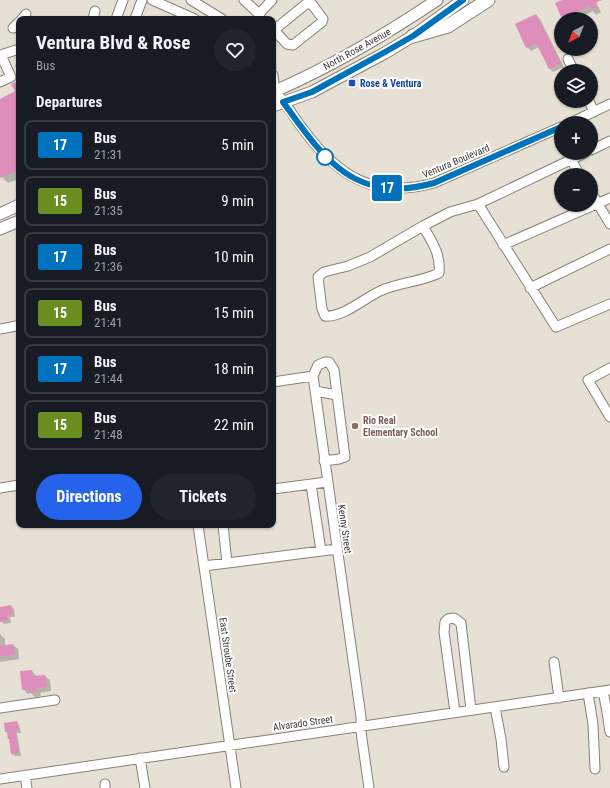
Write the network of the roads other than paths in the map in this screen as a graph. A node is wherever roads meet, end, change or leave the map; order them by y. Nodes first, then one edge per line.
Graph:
1 (123, 0) edge
2 (142, 0) edge
3 (152, 0) edge
4 (191, 0) edge
5 (244, 0) edge
6 (272, 0) edge
7 (437, 0) edge
8 (463, 0) edge
9 (488, 0) edge
10 (117, 16) edge
11 (136, 16) edge
12 (188, 16) edge
13 (217, 16) edge
14 (258, 16) edge
15 (261, 16) edge
16 (276, 28) edge
17 (276, 32) edge
18 (413, 36) junction
19 (16, 50) edge
20 (568, 60) dead end
21 (570, 64) edge
22 (0, 82) edge
23 (276, 90) edge
24 (278, 104) edge
25 (610, 104) edge
26 (592, 108) edge
27 (594, 112) junction
28 (585, 116) edge
29 (554, 130) edge
30 (610, 141) edge
31 (598, 147) edge
32 (571, 160) joint
33 (576, 168) edge
34 (610, 198) edge
35 (598, 203) joint
36 (478, 204) junction
37 (16, 206) edge
38 (578, 212) edge
39 (0, 214) edge
40 (16, 222) edge
41 (610, 224) edge
42 (423, 226) junction
43 (0, 229) edge
44 (503, 245) junction
45 (610, 249) edge
46 (530, 288) junction
47 (610, 304) edge
48 (16, 326) dead end
49 (0, 329) edge
50 (610, 368) edge
51 (313, 376) junction
52 (276, 382) edge
53 (315, 391) junction
54 (337, 395) junction
55 (610, 417) edge
56 (324, 460) junction
57 (327, 482) junction
58 (311, 484) junction
59 (16, 485) edge
60 (0, 488) edge
61 (276, 489) edge
62 (16, 492) edge
63 (0, 494) edge
64 (198, 528) edge
65 (223, 528) edge
66 (337, 549) junction
67 (321, 551) junction
68 (227, 563) junction
69 (204, 566) junction
70 (554, 662) dead end
71 (606, 690) edge
72 (588, 693) junction
73 (558, 698) junction
74 (55, 700) dead end
75 (495, 707) junction
76 (0, 708) edge
77 (471, 710) junction
78 (455, 712) junction
79 (361, 726) junction
80 (610, 732) edge
81 (230, 745) junction
82 (140, 758) junction
83 (504, 767) dead end
84 (595, 769) dead end
85 (25, 775) junction
86 (0, 779) edge
87 (27, 788) edge
88 (145, 788) edge
89 (236, 788) edge
90 (369, 788) edge

1 - 10 street
2 - 11 street
3 - 12 street
4 - 13 street
5 - 14 street
6 - 15 street
7 - 23 main road, North Rose Avenue
8 - 18 main road, North Rose Avenue
9 - 18 highway
16 - 17 street
18 - 24 main road, North Rose Avenue
19 - 22 street
20 - 21 street
24 - 29 street, Ventura Boulevard
25 - 27 street
26 - 27 street
27 - 28 street
30 - 31 street
32 - 33 street
32 - 36 street
34 - 35 street
35 - 41 street
36 - 42 street
36 - 44 street
37 - 39 main road
38 - 44 street
40 - 43 main road
42 - 42 street
44 - 46 street
45 - 46 street
46 - 47 street
48 - 49 street
50 - 55 street
51 - 52 street
51 - 53 street, Kenny Street
51 - 54 street
53 - 54 street
53 - 56 street, Kenny Street
54 - 56 street
56 - 57 street, Kenny Street
57 - 58 street
57 - 66 street, Kenny Street
58 - 61 street
58 - 67 street
59 - 60 street
62 - 63 street
64 - 69 street, East Stroube Street
65 - 68 street
66 - 67 street
66 - 79 street, Kenny Street
67 - 68 street
68 - 69 street
69 - 81 street, East Stroube Street
70 - 73 street
71 - 72 street, Alvarado Street
71 - 80 street
72 - 73 street, Alvarado Street
72 - 84 street
73 - 75 street, Alvarado Street
74 - 76 street
75 - 77 street, Alvarado Street
75 - 83 street
77 - 78 street, Alvarado Street
77 - 78 street
78 - 79 street, Alvarado Street
79 - 81 street, Alvarado Street
79 - 90 street, Kenny Street
81 - 82 street, Alvarado Street
81 - 89 street, East Stroube Street
82 - 85 street, Alvarado Street
82 - 88 street
85 - 86 street, Alvarado Street
85 - 87 street

